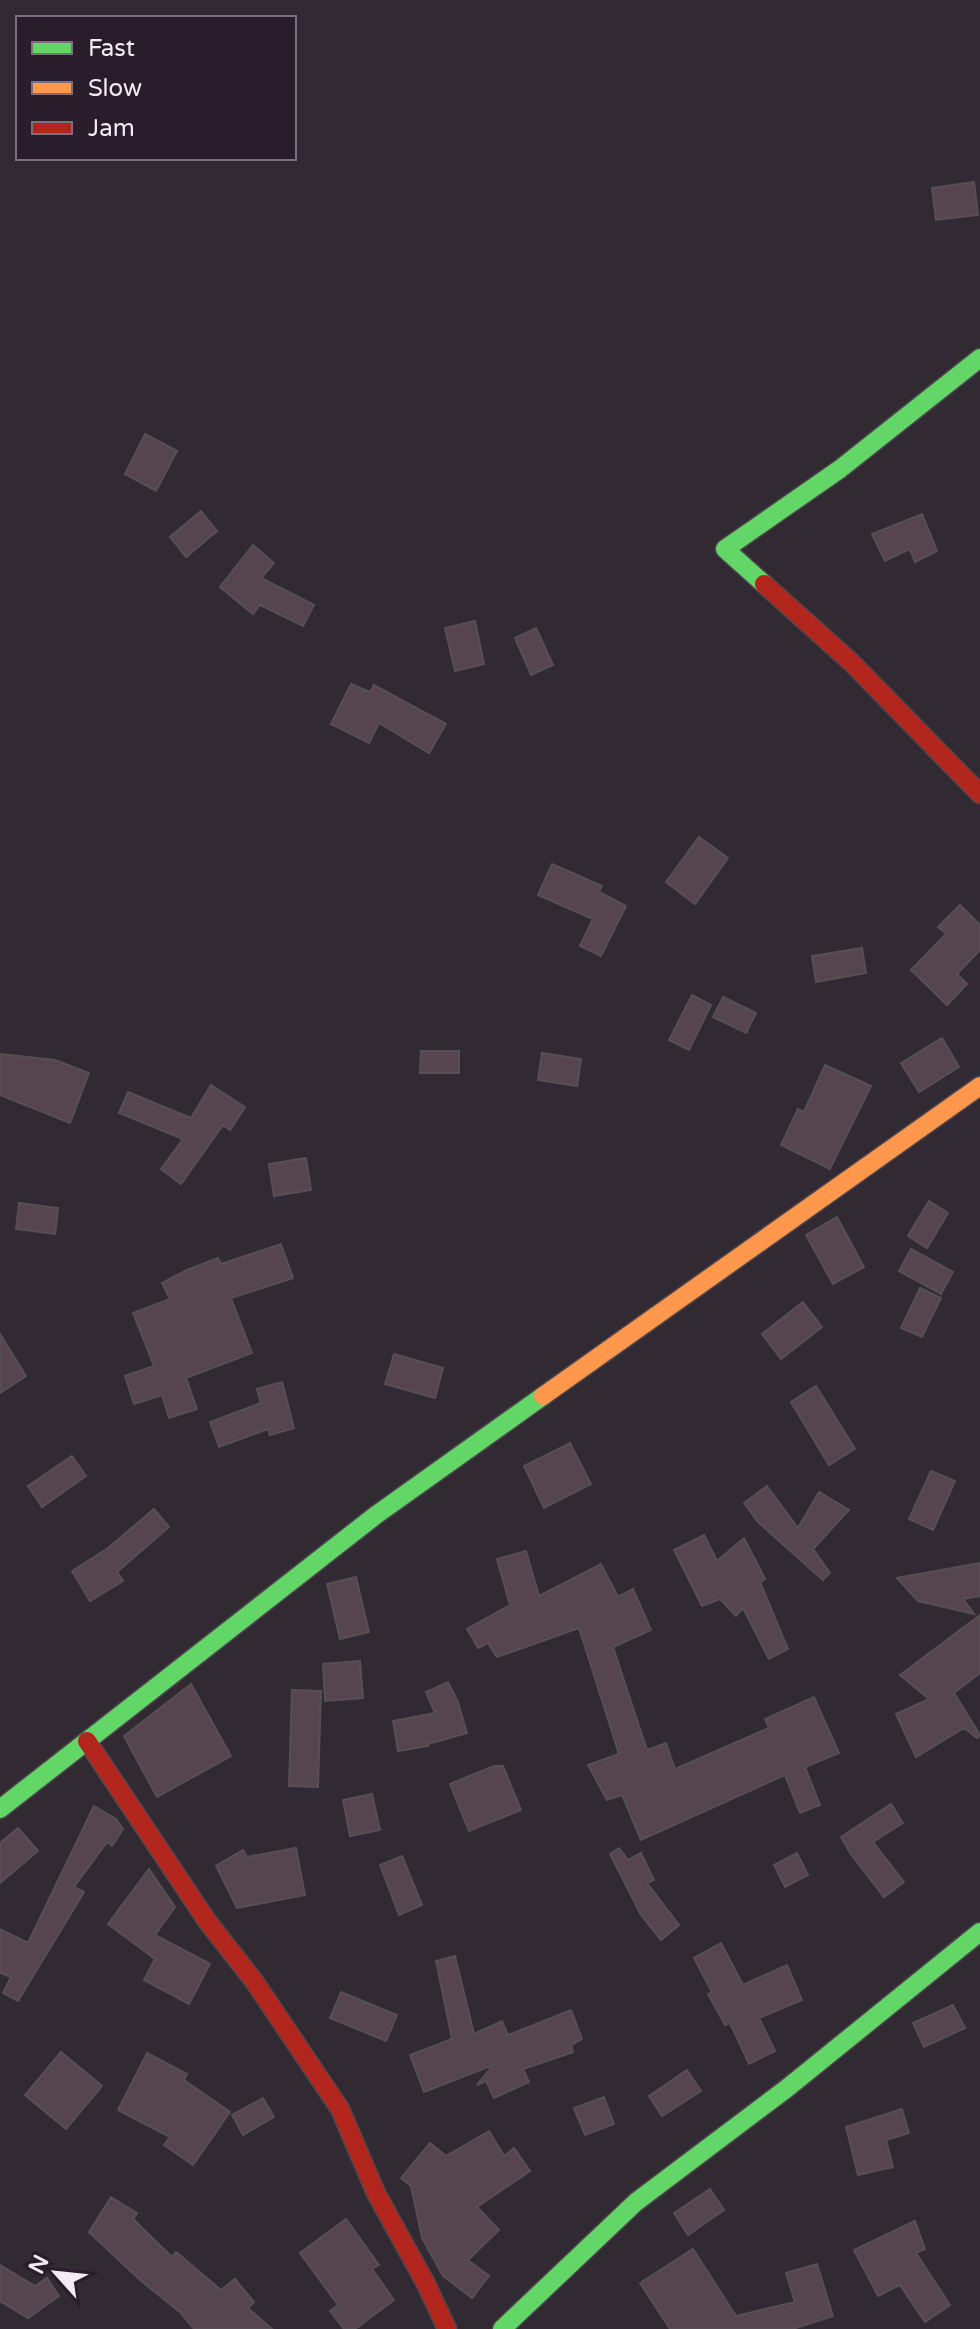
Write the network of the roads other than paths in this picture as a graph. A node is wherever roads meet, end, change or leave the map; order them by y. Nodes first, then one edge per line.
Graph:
1 (980, 358) edge
2 (980, 794) edge
3 (980, 1086) edge
4 (87, 1741) junction
5 (0, 1809) edge
6 (980, 1932) edge
7 (447, 2329) edge
8 (502, 2329) edge

1 - 2 street
3 - 4 street
4 - 5 street
4 - 7 street
6 - 8 street

